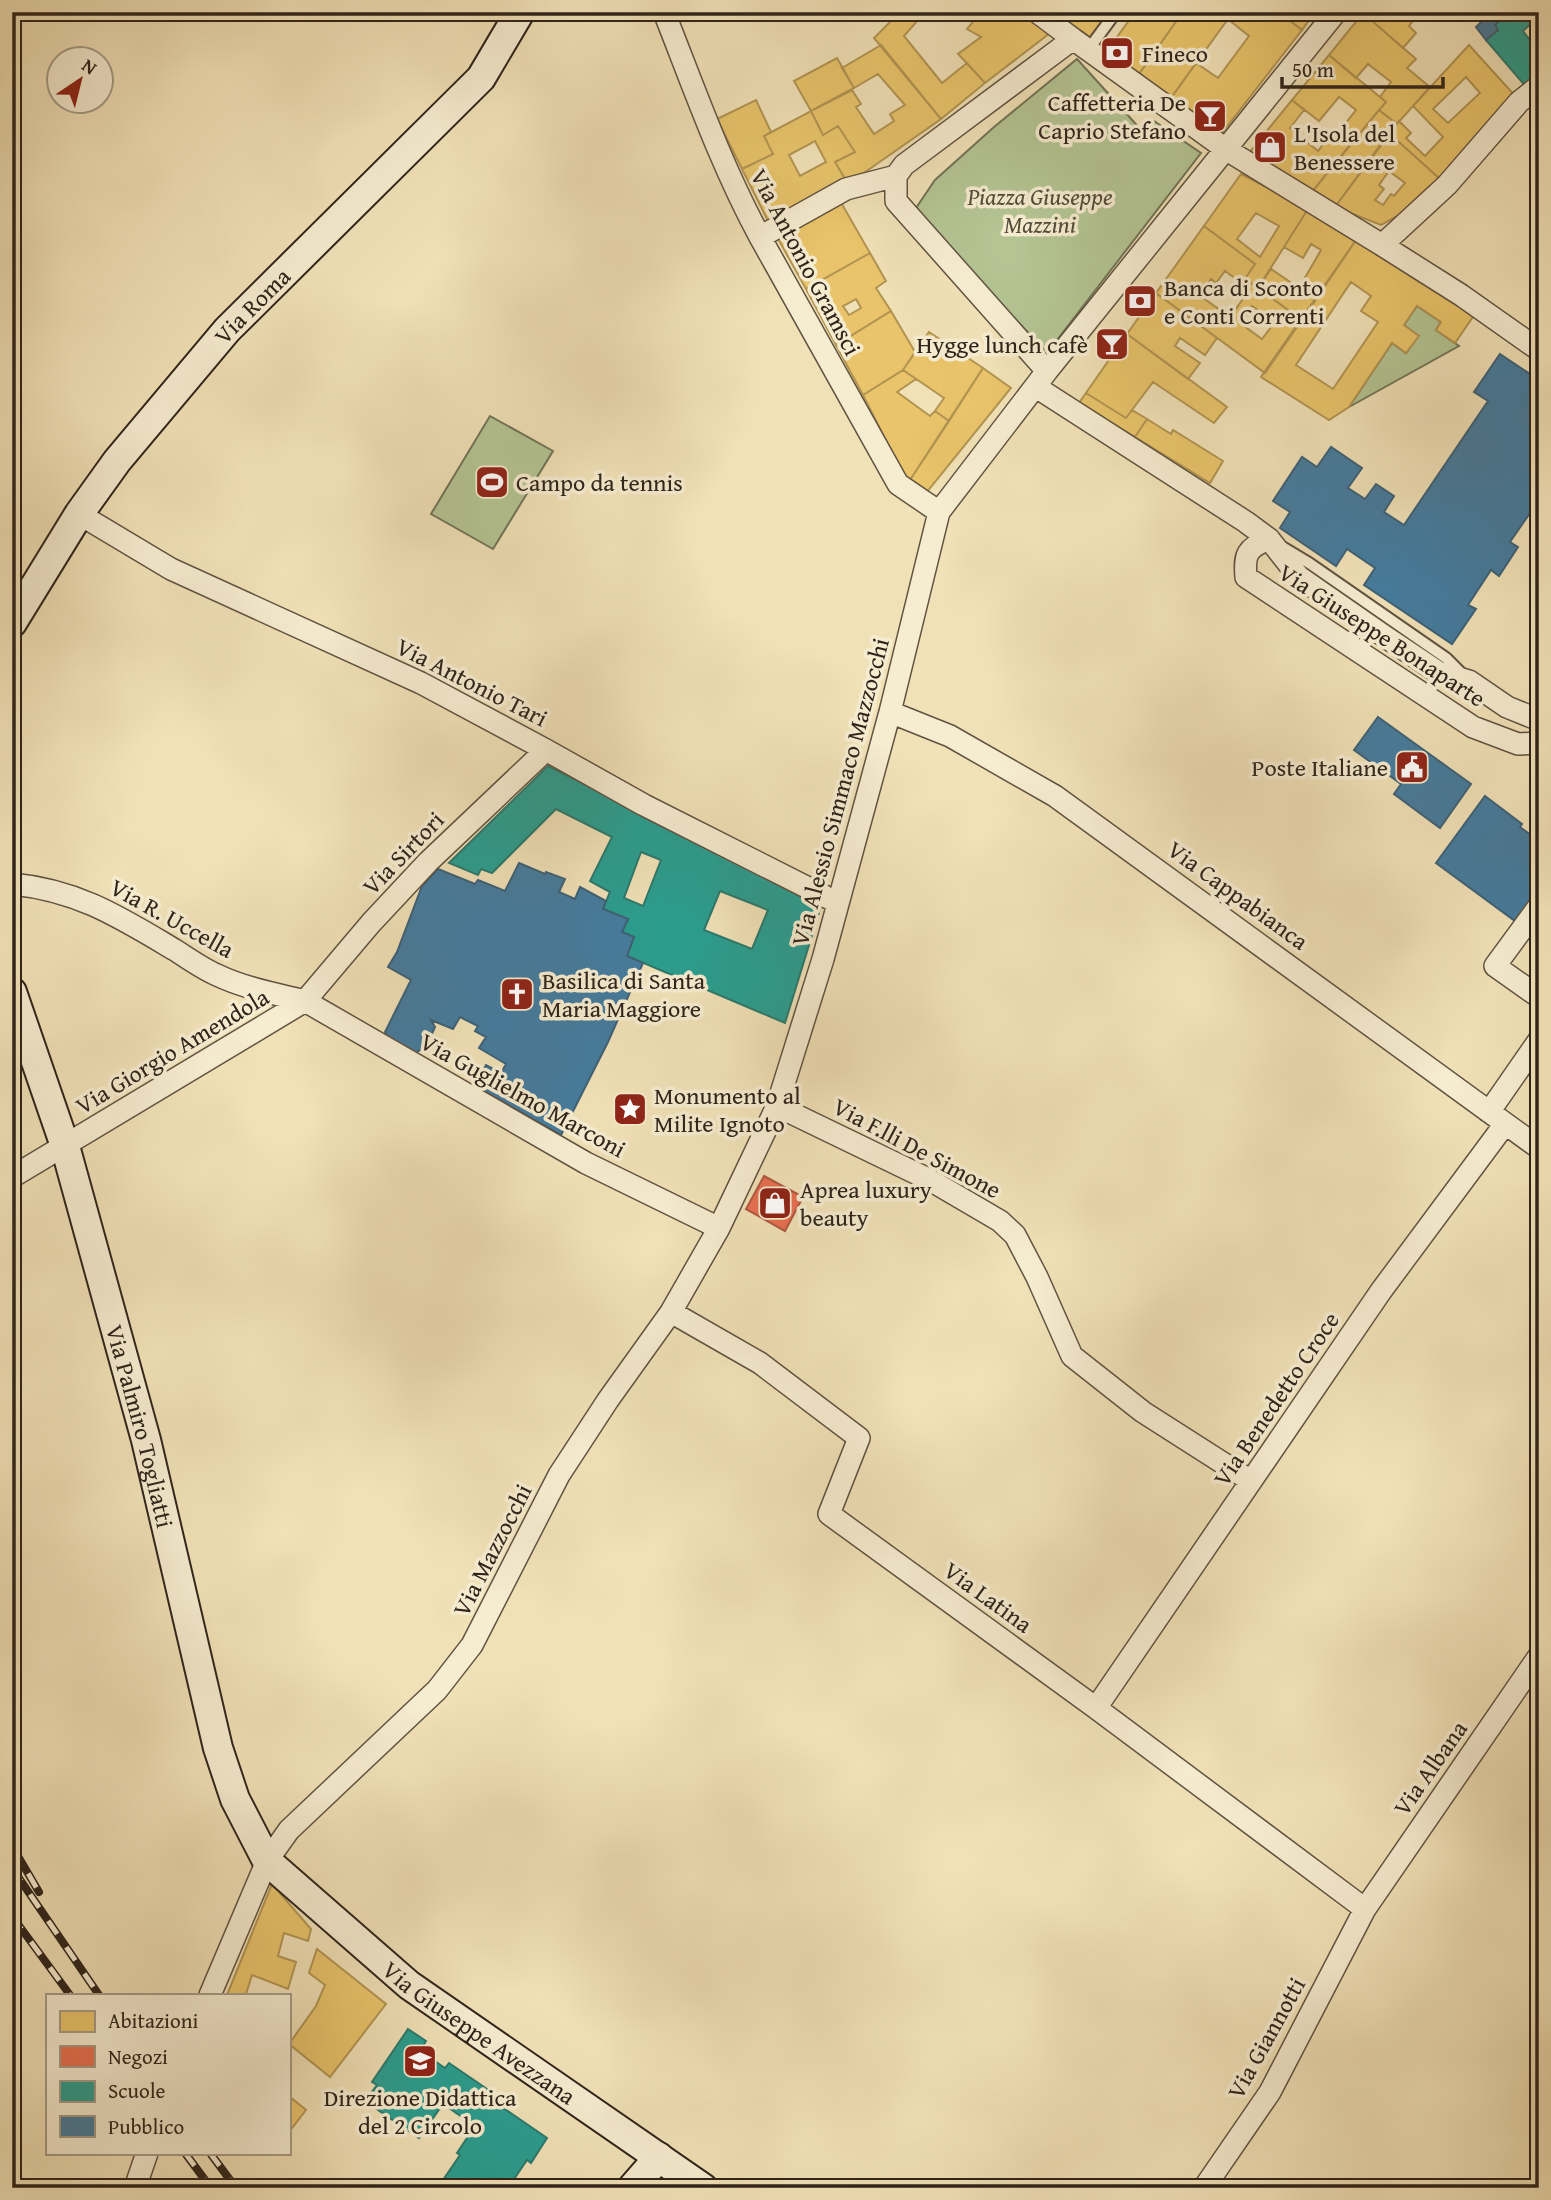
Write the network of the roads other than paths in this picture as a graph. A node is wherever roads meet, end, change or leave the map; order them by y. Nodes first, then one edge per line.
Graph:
1 (520, 12) edge
2 (664, 12) edge
3 (1037, 12) edge
4 (1116, 12) edge
5 (1336, 12) edge
6 (1081, 44) junction
7 (1539, 86) edge
8 (1227, 150) junction
9 (896, 176) junction
10 (761, 237) junction
11 (1382, 245) junction
12 (1539, 350) edge
13 (1042, 379) junction
14 (939, 512) junction
15 (79, 514) junction
16 (1269, 539) junction
17 (12, 623) edge
18 (1512, 709) junction
19 (890, 712) junction
20 (1539, 720) edge
21 (1500, 738) junction
22 (1539, 743) edge
23 (546, 750) junction
24 (12, 884) edge
25 (838, 903) junction
26 (1539, 906) edge
27 (12, 992) edge
28 (1539, 997) edge
29 (305, 1001) junction
30 (1539, 1040) edge
31 (777, 1106) junction
32 (1497, 1118) junction
33 (65, 1146) junction
34 (1539, 1148) edge
35 (12, 1177) edge
36 (719, 1228) junction
37 (671, 1312) junction
38 (1251, 1481) junction
39 (1539, 1656) edge
40 (1096, 1708) junction
41 (267, 1861) junction
42 (1365, 1909) junction
43 (210, 1994) edge
44 (147, 2154) edge
45 (659, 2157) junction
46 (697, 2186) edge
47 (135, 2188) edge
48 (632, 2188) edge
49 (1204, 2188) edge

1 - 15 street, Via Roma
2 - 10 street, Via Antonio Gramsci
3 - 6 street
4 - 6 lane
5 - 8 street
6 - 8 street
6 - 9 street
7 - 11 street
8 - 11 street
8 - 13 street
9 - 10 street
9 - 13 street
10 - 14 street, Via Antonio Gramsci
11 - 12 street
13 - 14 street, Via Alessio Simmaco Mazzocchi
13 - 16 street, Via Giuseppe Bonaparte
14 - 19 street, Via Alessio Simmaco Mazzocchi
15 - 17 street, Via Roma
15 - 23 street, Via Antonio Tari
16 - 18 street, Via Giuseppe Bonaparte
16 - 21 street, Via Giuseppe Bonaparte
18 - 20 street, Via Giuseppe Bonaparte
18 - 21 street, Via Giuseppe Bonaparte
19 - 25 street, Via Alessio Simmaco Mazzocchi
19 - 32 street, Via Cappabianca
21 - 22 street, Via Giuseppe Bonaparte
23 - 25 street, Via Antonio Tari
23 - 29 street, Via Sirtori
24 - 29 street, Via R. Uccella
25 - 31 street, Via Alessio Simmaco Mazzocchi
26 - 28 street
27 - 33 street, Via Palmiro Togliatti
29 - 33 street, Via Giorgio Amendola
29 - 36 street, Via Guglielmo Marconi
30 - 32 street, Via Benedetto Croce
31 - 36 street, Via Alessio Simmaco Mazzocchi
31 - 38 street, Via F.lli De Simone
32 - 34 street, Via Cappabianca
32 - 38 street, Via Benedetto Croce
33 - 35 street, Via Giorgio Amendola
33 - 41 street, Via Palmiro Togliatti
36 - 37 street, Via Mazzocchi
37 - 40 street, Via Latina
37 - 41 street, Via Mazzocchi
38 - 40 street, Via Benedetto Croce
39 - 42 street, Via Albana
40 - 42 street, Via Latina
41 - 43 street, Via Mazzocchi
41 - 45 street, Via Giuseppe Avezzana
42 - 49 street, Via Giannotti
44 - 47 street
45 - 46 street, Via Giuseppe Avezzana
45 - 48 street

